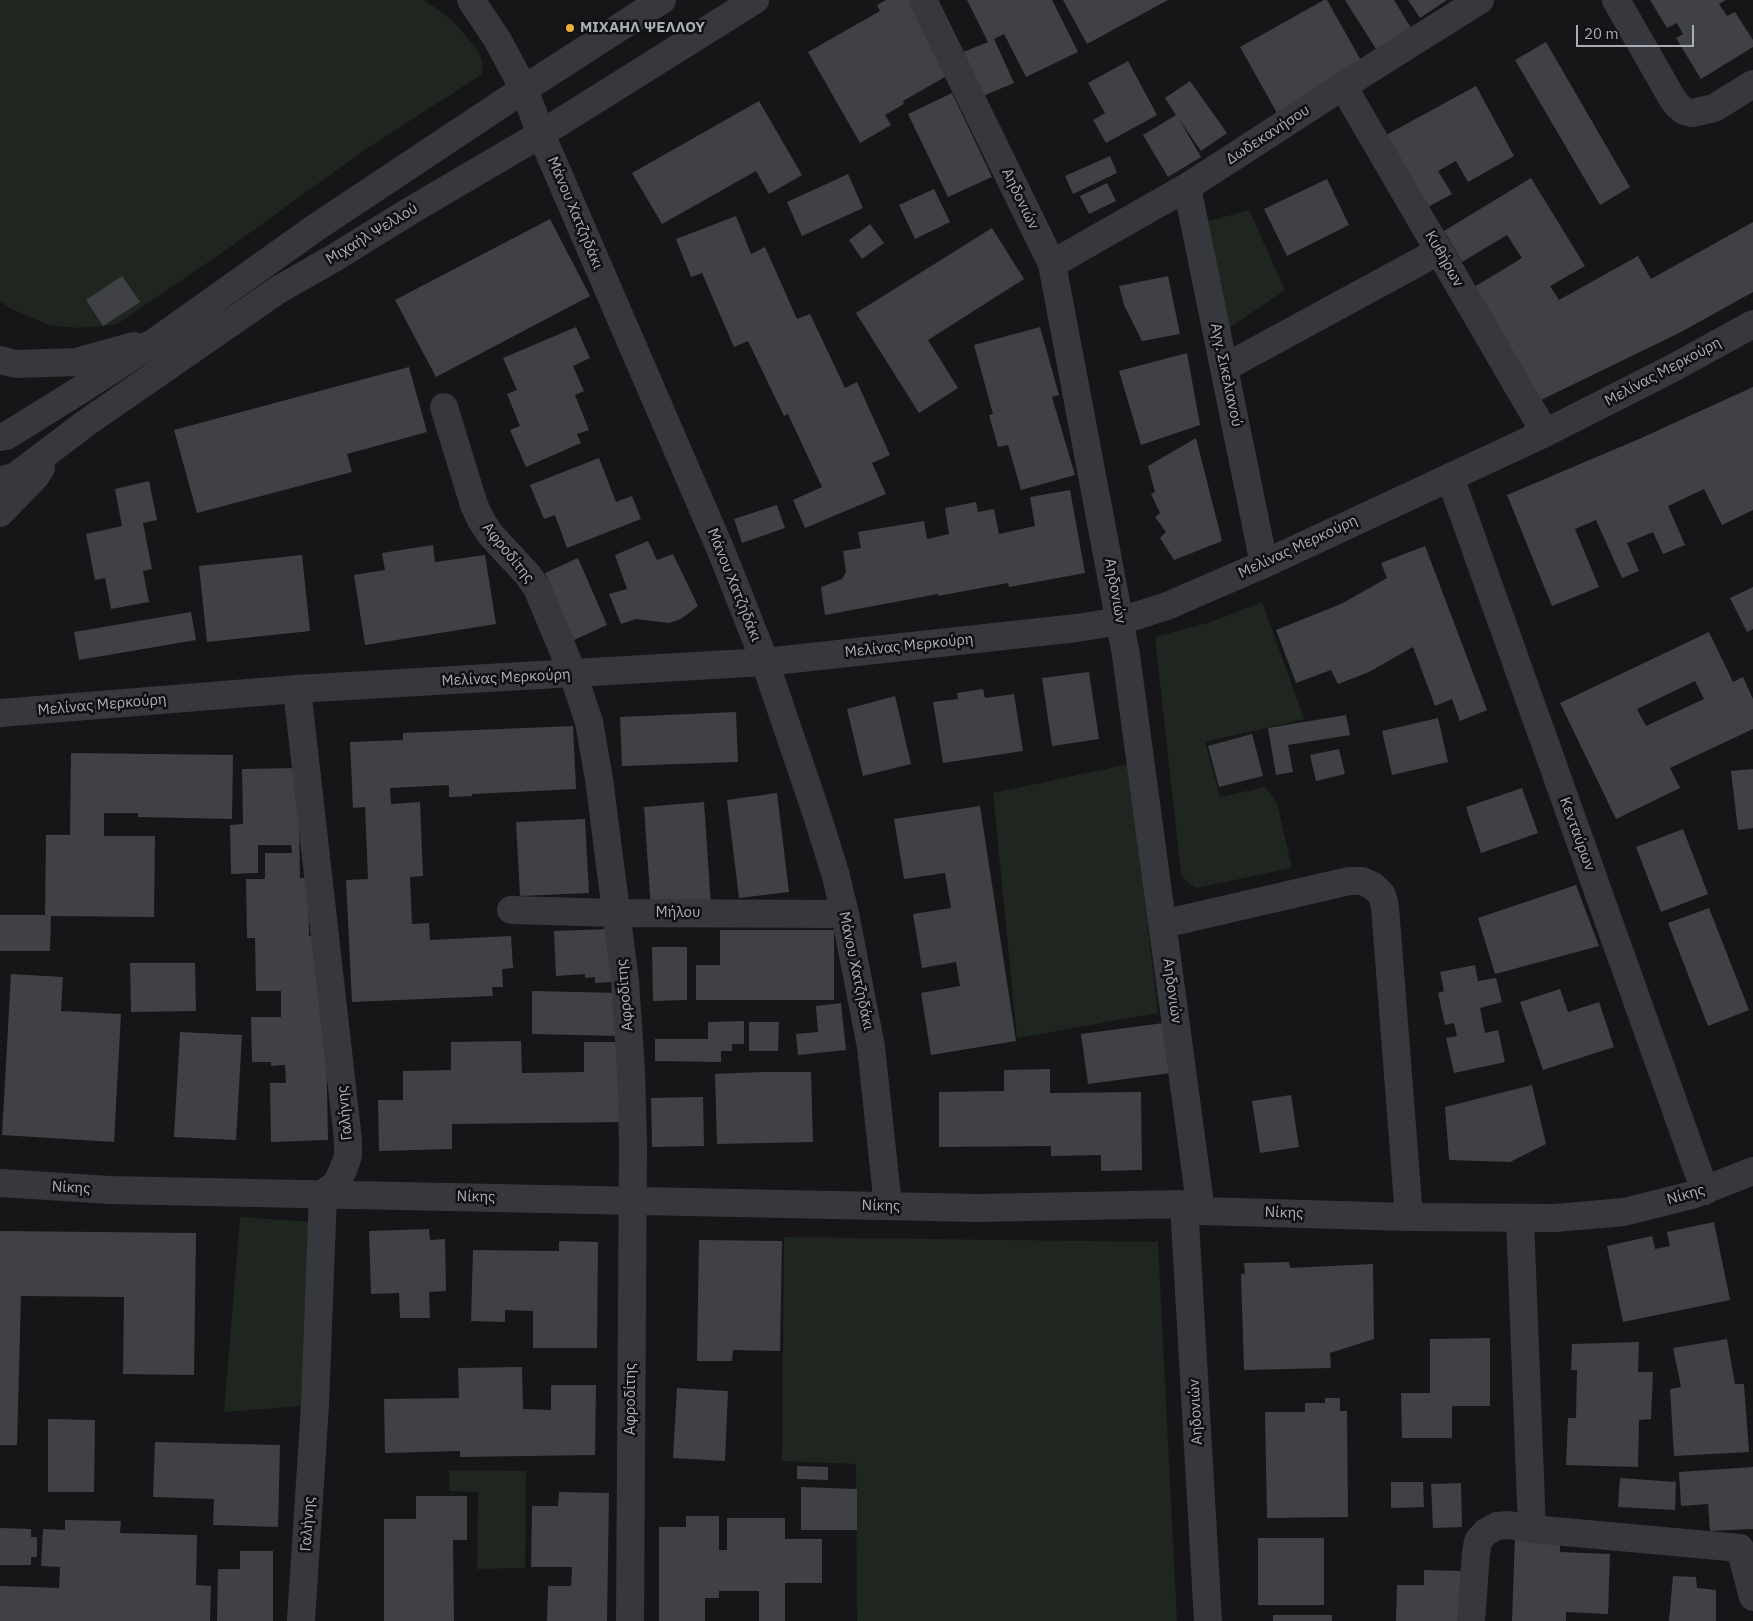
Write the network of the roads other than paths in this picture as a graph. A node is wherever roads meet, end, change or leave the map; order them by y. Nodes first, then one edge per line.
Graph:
1 (471, 0) edge
2 (662, 0) edge
3 (755, 0) edge
4 (923, 0) edge
5 (1480, 0) edge
6 (1616, 0) edge
7 (1753, 84) edge
8 (1343, 86) junction
9 (524, 89) junction
10 (540, 134) junction
11 (1188, 187) junction
12 (1439, 250) junction
13 (1052, 264) junction
14 (1753, 324) edge
15 (159, 340) junction
16 (0, 360) edge
17 (1224, 368) junction
18 (444, 407) dead end
19 (1545, 433) junction
20 (0, 438) edge
21 (59, 443) junction
22 (1450, 477) junction
23 (0, 481) edge
24 (0, 513) edge
25 (1264, 564) junction
26 (1120, 621) junction
27 (765, 662) junction
28 (574, 674) junction
29 (297, 689) junction
30 (0, 713) edge
31 (511, 910) dead end
32 (617, 913) junction
33 (844, 914) junction
34 (1162, 924) junction
35 (1753, 1171) edge
36 (0, 1183) edge
37 (1705, 1191) junction
38 (323, 1194) junction
39 (632, 1200) junction
40 (888, 1206) junction
41 (1193, 1207) junction
42 (1409, 1217) junction
43 (1520, 1218) junction
44 (1532, 1529) junction
45 (1753, 1597) edge
46 (301, 1621) edge
47 (630, 1621) edge
48 (1208, 1621) edge
49 (1471, 1621) edge

1 - 9 street, Μάνου Χατζηδάκι
2 - 9 street
3 - 10 street, Μιχαήλ Ψελλού
4 - 13 street, Αηδονιών
5 - 8 street, Δωδεκανήσου
6 - 7 street
8 - 11 street, Δωδεκανήσου
8 - 12 street, Κυθήρων
9 - 10 street, Μάνου Χατζηδάκι
9 - 15 street
10 - 21 street, Μιχαήλ Ψελλού
10 - 27 street, Μάνου Χατζηδάκι
11 - 13 street, Δωδεκανήσου
11 - 17 street, Αγγ. Σικελιανού
12 - 17 street
12 - 19 street, Κυθήρων
13 - 26 street, Αηδονιών
14 - 19 street, Μελίνας Μερκούρη
15 - 16 street
15 - 20 street
17 - 25 street, Αγγ. Σικελιανού
18 - 28 street, Αφροδίτης
19 - 22 street, Μελίνας Μερκούρη
21 - 23 street, Μιχαήλ Ψελλού
21 - 24 street
22 - 25 street, Μελίνας Μερκούρη
22 - 37 street, Κενταύρων
25 - 26 street, Μελίνας Μερκούρη
26 - 27 street, Μελίνας Μερκούρη
26 - 34 street, Αηδονιών
27 - 28 street, Μελίνας Μερκούρη
27 - 33 street, Μάνου Χατζηδάκι
28 - 29 street, Μελίνας Μερκούρη
28 - 32 street, Αφροδίτης
29 - 30 street, Μελίνας Μερκούρη
29 - 38 street, Γαλήνης
31 - 32 street, Μήλου
32 - 33 street, Μήλου
32 - 39 street, Αφροδίτης
33 - 40 street, Μάνου Χατζηδάκι
34 - 41 street, Αηδονιών
34 - 42 street
35 - 37 street, Νίκης
36 - 38 street, Νίκης
37 - 43 street, Νίκης
38 - 39 street, Νίκης
38 - 46 street, Γαλήνης
39 - 40 street, Νίκης
39 - 47 street, Αφροδίτης
40 - 41 street, Νίκης
41 - 42 street, Νίκης
41 - 48 street, Αηδονιών
42 - 43 street, Νίκης
43 - 44 street
44 - 45 street
44 - 49 street

